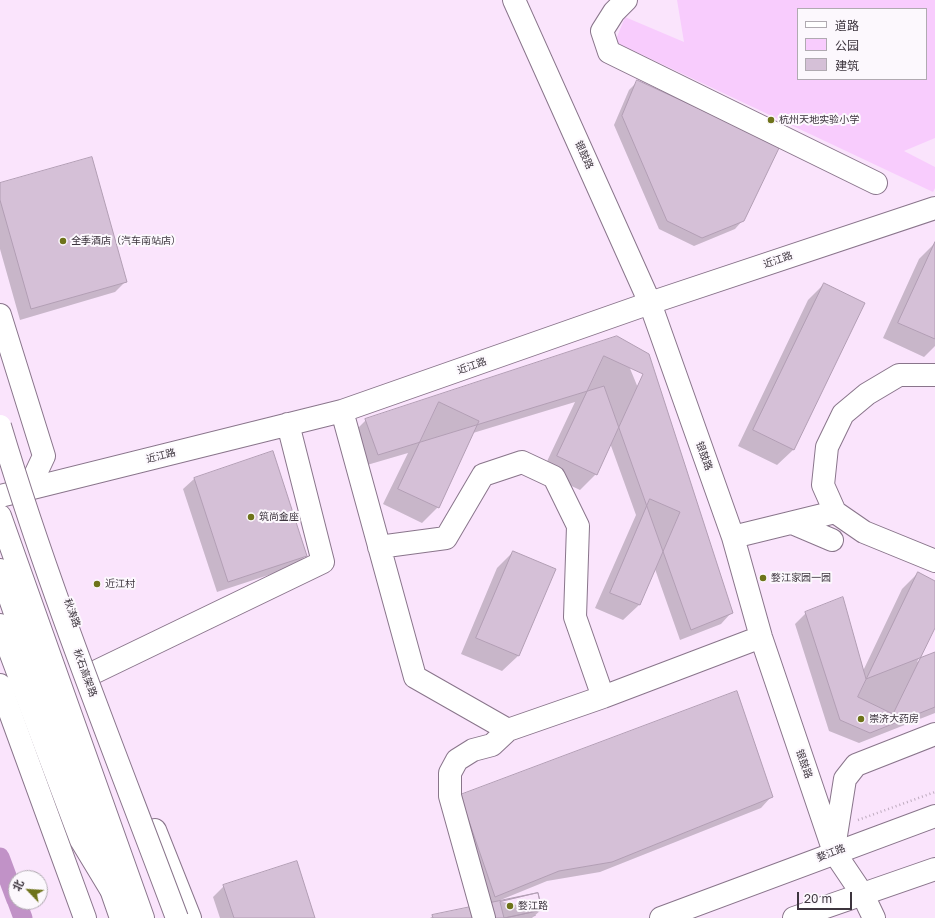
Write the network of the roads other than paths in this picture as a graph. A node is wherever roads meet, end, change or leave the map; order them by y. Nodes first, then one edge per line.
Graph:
1 (514, 0) edge
2 (626, 0) edge
3 (876, 183) dead end
4 (935, 208) edge
5 (650, 304) junction
6 (0, 315) edge
7 (935, 375) edge
8 (342, 411) junction
9 (0, 419) edge
10 (288, 424) junction
11 (0, 426) edge
12 (28, 490) junction
13 (0, 496) edge
14 (835, 512) junction
15 (0, 516) edge
16 (792, 523) junction
17 (733, 537) junction
18 (832, 540) dead end
19 (379, 547) junction
20 (935, 561) edge
21 (0, 570) edge
22 (2, 632) edge
23 (762, 637) junction
24 (94, 673) junction
25 (0, 685) edge
26 (604, 697) junction
27 (508, 730) junction
28 (935, 734) edge
29 (935, 816) edge
30 (834, 852) junction
31 (935, 869) edge
32 (110, 888) junction
33 (863, 895) junction
34 (84, 918) edge
35 (121, 918) edge
36 (143, 918) edge
37 (177, 918) edge
38 (190, 918) edge
39 (484, 918) edge
40 (661, 918) edge
41 (794, 918) edge
42 (874, 918) edge

1 - 5 main road, 银鼓路
2 - 3 main road
4 - 5 main road, 近江路
5 - 8 main road, 近江路
5 - 17 main road, 银鼓路
6 - 12 main road
7 - 14 main road
8 - 10 main road, 近江路
8 - 19 main road
9 - 12 main road, 秋涛路
10 - 12 main road, 近江路
10 - 24 main road
11 - 37 main road, 秋石高架路, bridge
12 - 13 main road, 近江路
12 - 24 main road, 秋涛路
14 - 16 main road
14 - 20 main road
15 - 36 main road
16 - 17 main road
16 - 18 main road
17 - 23 main road, 银鼓路
19 - 26 main road
19 - 27 main road
21 - 32 main road
22 - 32 main road
23 - 26 main road
23 - 30 main road, 银鼓路
24 - 38 main road, 秋涛路
25 - 34 main road
26 - 27 main road
27 - 39 main road
28 - 30 main road
29 - 30 main road, 婺江路
30 - 33 main road, 银鼓路
30 - 40 main road, 婺江路
31 - 33 main road
32 - 35 main road
33 - 41 main road
33 - 42 main road, 银鼓路

